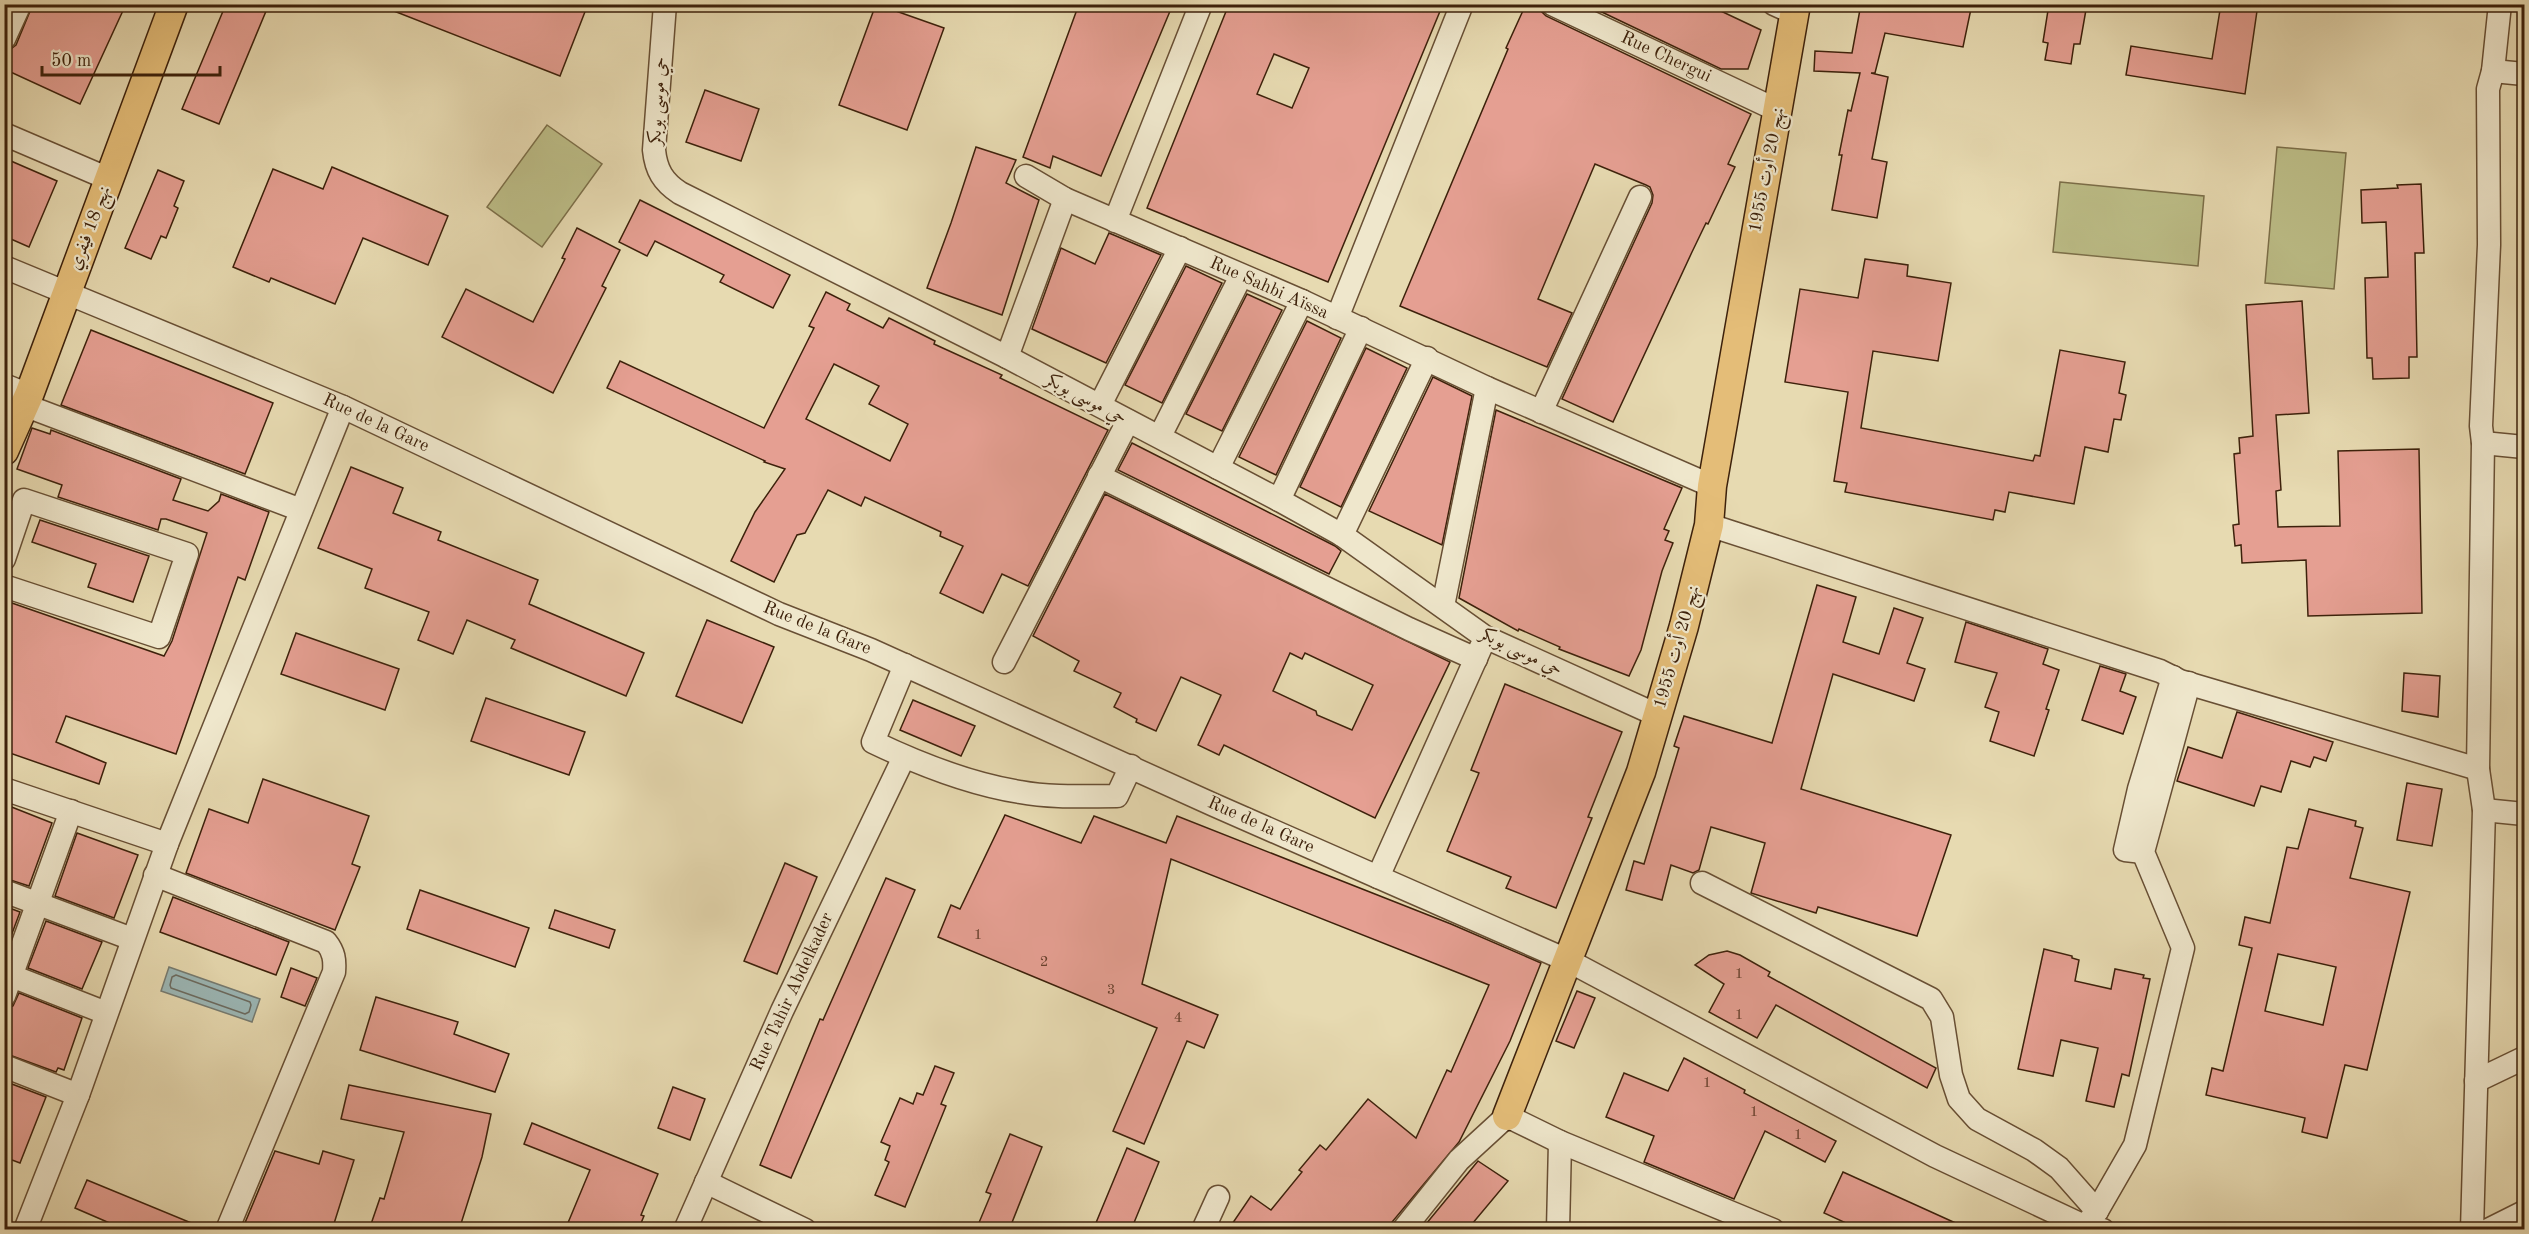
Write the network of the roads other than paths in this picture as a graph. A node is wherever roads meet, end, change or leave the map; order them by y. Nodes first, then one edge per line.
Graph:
1 (20, 4) edge
2 (174, 4) edge
3 (665, 4) edge
4 (1201, 4) edge
5 (1462, 4) edge
6 (1552, 4) edge
7 (2500, 4) edge
8 (1788, 7) edge
9 (4, 39) edge
10 (2493, 70) junction
11 (2524, 74) edge
12 (1779, 111) junction
13 (4, 134) edge
14 (1026, 176) dead end
15 (109, 179) junction
16 (1640, 197) dead end
17 (1065, 199) junction
18 (1115, 221) junction
19 (1180, 248) junction
20 (4, 267) edge
21 (1241, 276) junction
22 (66, 291) junction
23 (1302, 301) junction
24 (1337, 318) junction
25 (1361, 328) junction
26 (1007, 357) junction
27 (1427, 358) junction
28 (1487, 388) junction
29 (19, 395) edge
30 (1100, 405) junction
31 (343, 407) junction
32 (1541, 412) junction
33 (1128, 421) junction
34 (1160, 436) junction
35 (2483, 443) junction
36 (2524, 447) edge
37 (4, 451) edge
38 (1218, 468) junction
39 (1100, 476) junction
40 (1712, 486) junction
41 (1279, 500) junction
42 (301, 510) junction
43 (1709, 525) junction
44 (10, 527) edge
45 (1342, 535) junction
46 (4, 559) edge
47 (4, 586) edge
48 (1443, 606) junction
49 (1485, 637) junction
50 (1476, 659) junction
51 (1004, 662) dead end
52 (905, 665) junction
53 (2181, 680) junction
54 (1657, 715) junction
55 (904, 757) junction
56 (1131, 766) junction
57 (2478, 769) junction
58 (4, 789) edge
59 (2484, 810) junction
60 (71, 812) junction
61 (2524, 814) edge
62 (166, 844) junction
63 (155, 875) junction
64 (1378, 877) junction
65 (1702, 883) dead end
66 (4, 891) edge
67 (38, 904) junction
68 (132, 939) junction
69 (1569, 961) junction
70 (7, 981) edge
71 (106, 1013) junction
72 (2524, 1058) edge
73 (4, 1066) edge
74 (2476, 1081) junction
75 (78, 1095) junction
76 (1507, 1116) junction
77 (1560, 1142) junction
78 (706, 1182) junction
79 (1218, 1197) dead end
80 (2524, 1212) edge
81 (2091, 1224) edge
82 (25, 1230) edge
83 (227, 1230) edge
84 (685, 1230) edge
85 (805, 1230) edge
86 (1203, 1230) edge
87 (1403, 1230) edge
88 (1558, 1230) edge
89 (1773, 1230) edge
90 (2472, 1230) edge
91 (2488, 1230) edge

1 - 9 street
2 - 15 main road, نهج 18 فيفري
3 - 26 street, حي موسى بوبكر
4 - 18 street
5 - 24 street
6 - 12 street, Rue Chergui
7 - 10 street
8 - 12 main road, نهج 20 أوت 1955
10 - 11 street
10 - 35 street
12 - 40 main road, نهج 20 أوت 1955
13 - 15 street
14 - 17 street, Rue Sahbi Aïssa
15 - 22 main road, نهج 18 فيفري
16 - 32 street
17 - 18 street, Rue Sahbi Aïssa
17 - 26 street
18 - 19 street, Rue Sahbi Aïssa
19 - 21 street, Rue Sahbi Aïssa
19 - 30 street
20 - 22 street, Rue de la Gare
21 - 23 street, Rue Sahbi Aïssa
21 - 34 street
22 - 29 main road, نهج 18 فيفري
22 - 31 street, Rue de la Gare
23 - 24 street, Rue Sahbi Aïssa
23 - 38 street
24 - 25 street, Rue Sahbi Aïssa
25 - 27 street, Rue Sahbi Aïssa
25 - 41 street
26 - 30 street, حي موسى بوبكر
27 - 28 street, Rue Sahbi Aïssa
27 - 45 street
28 - 32 street, Rue Sahbi Aïssa
28 - 48 street
29 - 37 main road, نهج 18 فيفري
29 - 42 street
30 - 33 street, حي موسى بوبكر
31 - 42 street
31 - 52 street, Rue de la Gare
32 - 40 street, Rue Sahbi Aïssa
33 - 34 street, حي موسى بوبكر
33 - 39 street
34 - 38 street, حي موسى بوبكر
35 - 36 street
35 - 57 street
38 - 41 street, حي موسى بوبكر
39 - 50 street
39 - 51 street
40 - 43 main road, نهج 20 أوت 1955
41 - 45 street, حي موسى بوبكر
42 - 62 street
43 - 53 street
43 - 54 main road, نهج 20 أوت 1955
44 - 46 street
44 - 47 street
45 - 48 street, حي موسى بوبكر
48 - 49 street, حي موسى بوبكر
49 - 50 street
49 - 54 street, حي موسى بوبكر
50 - 64 street
52 - 55 street
52 - 56 street, Rue de la Gare
53 - 57 street
53 - 81 street
54 - 69 main road, نهج 20 أوت 1955
55 - 56 street
55 - 78 street, Rue Tahir Abdelkader
56 - 64 street, Rue de la Gare
57 - 59 street
58 - 60 street
59 - 61 street
59 - 74 street
60 - 62 street
60 - 67 street
62 - 63 street
63 - 68 street
63 - 83 street
64 - 69 street, Rue de la Gare
65 - 81 street
66 - 67 street
67 - 68 street
67 - 70 street
68 - 71 street
69 - 76 main road, نهج 20 أوت 1955
69 - 81 street, Rue de la Gare
70 - 71 street
71 - 75 street
72 - 74 street
73 - 75 street
74 - 90 street
75 - 82 street
76 - 77 street
76 - 87 street, نهج 20 أوت 1955
77 - 88 street
77 - 89 street
78 - 84 street, Rue Tahir Abdelkader
78 - 85 street
79 - 86 street
80 - 91 street

